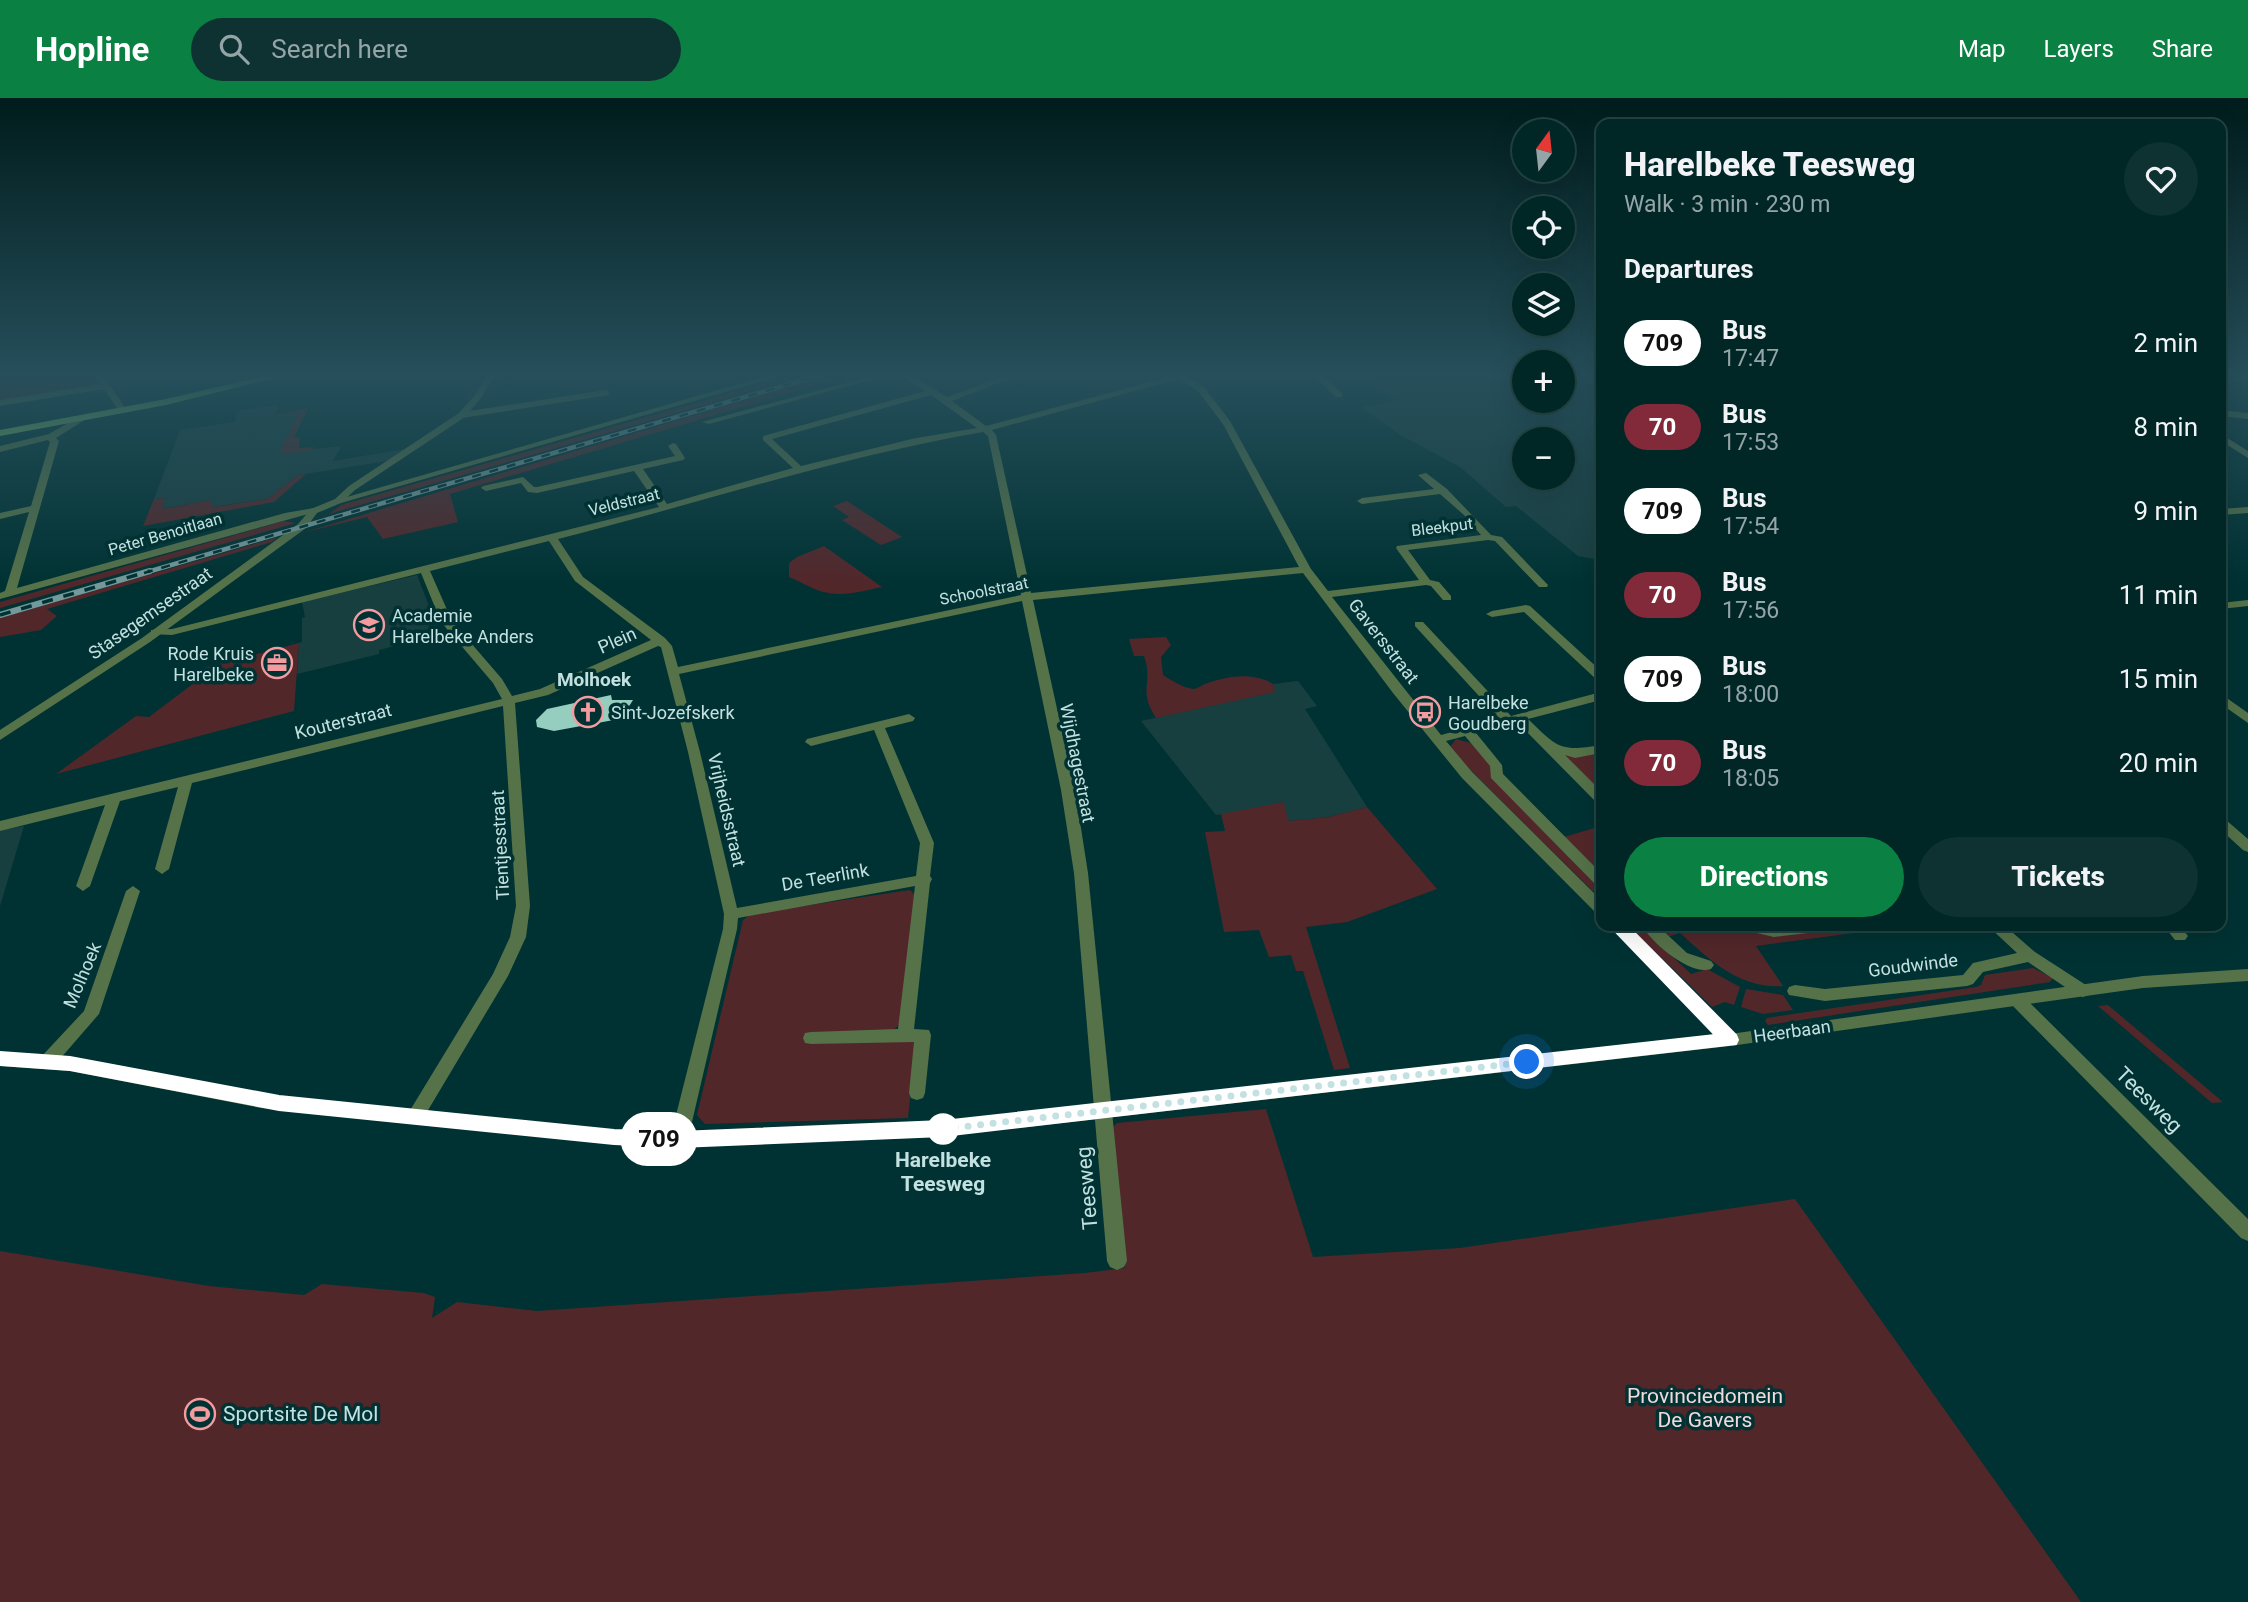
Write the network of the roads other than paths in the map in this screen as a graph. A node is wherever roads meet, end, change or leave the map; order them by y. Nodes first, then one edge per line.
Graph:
1 (26, 443) edge
2 (54, 443) edge
3 (420, 443) edge
4 (542, 443) edge
5 (771, 443) edge
6 (907, 443) edge
7 (994, 443) edge
8 (1238, 443) edge
9 (2230, 443) edge
10 (673, 446) dead end
11 (0, 449) edge
12 (2248, 455) edge
13 (636, 468) junction
14 (799, 470) junction
15 (1423, 475) dead end
16 (486, 488) dead end
17 (1444, 491) junction
18 (338, 501) junction
19 (1362, 501) dead end
20 (34, 508) junction
21 (665, 508) junction
22 (2248, 510) edge
23 (314, 511) junction
24 (2226, 512) edge
25 (0, 516) edge
26 (551, 536) junction
27 (1488, 537) junction
28 (424, 569) junction
29 (1306, 570) junction
30 (1426, 582) junction
31 (1543, 585) dead end
32 (5, 595) edge
33 (1324, 595) junction
34 (1027, 597) junction
35 (1447, 598) dead end
36 (2248, 603) edge
37 (2226, 605) edge
38 (1492, 614) dead end
39 (1419, 624) dead end
40 (155, 632) junction
41 (661, 640) junction
42 (673, 672) junction
43 (1596, 672) edge
44 (1596, 697) edge
45 (509, 701) junction
46 (2226, 702) edge
47 (909, 718) dead end
48 (2248, 719) edge
49 (1515, 720) junction
50 (878, 726) junction
51 (1468, 732) junction
52 (0, 736) edge
53 (1437, 740) junction
54 (811, 742) dead end
55 (1549, 747) junction
56 (1596, 750) edge
57 (186, 780) junction
58 (1596, 794) edge
59 (114, 799) junction
60 (0, 826) edge
61 (2226, 827) edge
62 (2248, 847) edge
63 (162, 869) dead end
64 (1596, 876) edge
65 (925, 879) junction
66 (83, 886) dead end
67 (134, 891) dead end
68 (1596, 904) edge
69 (731, 914) junction
70 (1624, 931) edge
71 (1654, 931) edge
72 (2001, 931) edge
73 (2030, 956) junction
74 (1706, 965) dead end
75 (2248, 975) edge
76 (1795, 991) dead end
77 (2083, 991) junction
78 (2018, 1001) junction
79 (905, 1035) junction
80 (811, 1038) dead end
81 (1730, 1040) junction
82 (0, 1059) edge
83 (47, 1062) junction
84 (917, 1093) dead end
85 (1103, 1111) junction
86 (415, 1117) junction
87 (679, 1139) junction
88 (2248, 1232) edge
89 (1117, 1261) dead end

1 - 11 street
2 - 20 street
3 - 18 street
4 - 18 street
5 - 14 street
6 - 14 street, Veldstraat
7 - 34 street, Wijdhagestraat
8 - 29 street, Gaversstraat
9 - 12 street
10 - 13 street
13 - 16 street
13 - 21 street
14 - 21 street, Veldstraat
15 - 17 street, Bleekput
17 - 19 street, Bleekput
17 - 27 street, Bleekput
18 - 23 street, Peter Benoitlaan
20 - 25 street
20 - 32 street
21 - 26 street, Veldstraat
22 - 24 street
23 - 32 street, Peter Benoitlaan
23 - 40 street, Stasegemsestraat
26 - 28 street, Veldstraat
26 - 41 street
27 - 30 street, Bleekput
27 - 31 street, Bleekput
28 - 40 street, Veldstraat
28 - 45 street, Tientjesstraat
29 - 33 street, Gaversstraat
29 - 34 street, Schoolstraat
30 - 33 street
30 - 35 street, Bleekput
33 - 53 street, Gaversstraat
34 - 42 street, Schoolstraat
34 - 85 street, Wijdhagestraat
36 - 37 street
38 - 43 street
39 - 49 street
40 - 52 street, Stasegemsestraat
41 - 42 street, Vrijheidsstraat
41 - 45 street, Plein
42 - 69 street, Vrijheidsstraat
44 - 49 street
45 - 57 street, Kouterstraat
45 - 86 street, Tientjesstraat
46 - 48 street
47 - 50 street
49 - 51 street
49 - 55 street
50 - 54 street
50 - 65 street
51 - 53 street
51 - 64 street
53 - 68 street, Gaversstraat
55 - 56 street
55 - 58 street
57 - 59 street, Kouterstraat
57 - 63 street
59 - 60 street, Kouterstraat
59 - 66 street
61 - 62 street
65 - 69 street, De Teerlink
65 - 79 street
67 - 83 street, Molhoek
69 - 87 street, Vrijheidsstraat
70 - 81 street
71 - 74 street
72 - 73 street
73 - 76 street, Goudwinde
73 - 77 street
75 - 77 street, Heerbaan
77 - 78 street, Heerbaan
78 - 81 street, Heerbaan
78 - 88 street, Teesweg
79 - 80 street
79 - 84 street
81 - 85 street, Heerbaan
82 - 83 street, Heerbaan
83 - 86 street, Heerbaan
85 - 87 street, Heerbaan
85 - 89 street, Teesweg
86 - 87 street, Heerbaan

